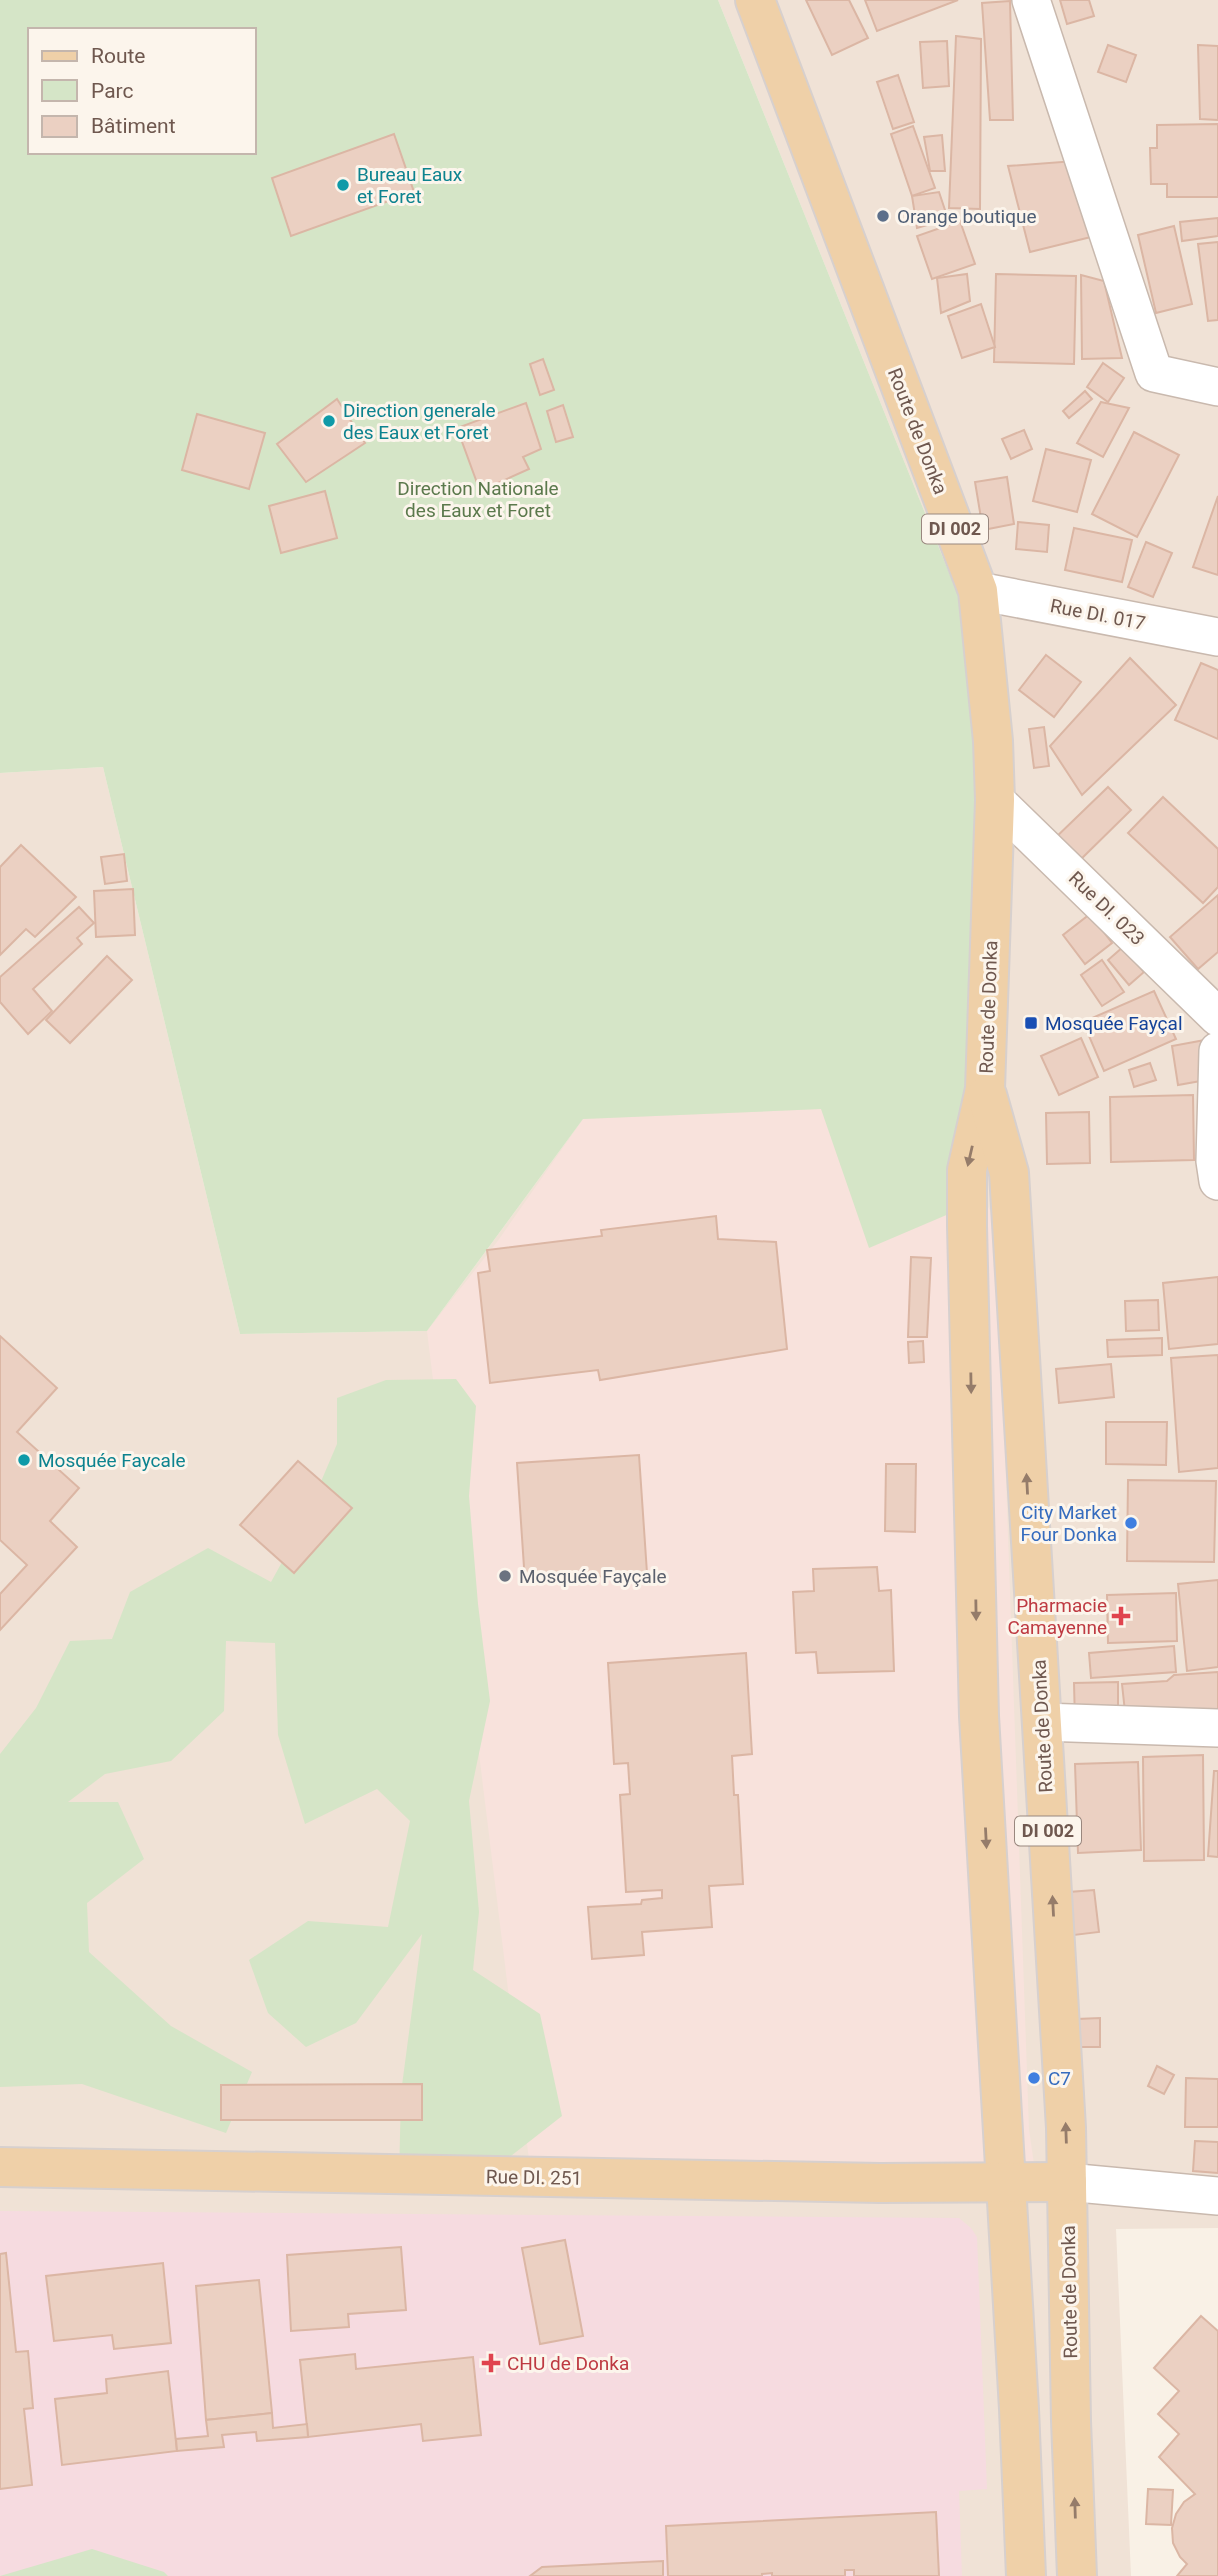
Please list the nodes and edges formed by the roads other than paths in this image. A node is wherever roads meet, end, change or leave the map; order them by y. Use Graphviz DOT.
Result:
graph roads {
  1 [pos="755,0"];
  2 [pos="1031,0"];
  3 [pos="1218,387"];
  4 [pos="978,591"];
  5 [pos="1218,637"];
  6 [pos="995,800"];
  7 [pos="1218,1017"];
  8 [pos="1218,1051"];
  9 [pos="985,1089"];
  10 [pos="1218,1181"];
  11 [pos="1042,1722"];
  12 [pos="1218,1728"];
  13 [pos="0,2167"];
  14 [pos="1007,2182"];
  15 [pos="1067,2182"];
  16 [pos="1218,2196"];
  17 [pos="1026,2576"];
  18 [pos="1077,2576"];
  1 -- 4 [label="main road, Route de Donka / DI 002"];
  2 -- 3 [label="street"];
  4 -- 5 [label="street, Rue DI. 017"];
  4 -- 6 [label="main road, Route de Donka / DI 002"];
  6 -- 7 [label="street, Rue DI. 023"];
  6 -- 9 [label="main road, Route de Donka / DI 002"];
  8 -- 10 [label="street"];
  11 -- 9 [label="main road, Route de Donka / DI 002, one-way"];
  9 -- 14 [label="main road, Route de Donka / DI 002, one-way"];
  11 -- 12 [label="street"];
  15 -- 11 [label="main road, Route de Donka / DI 002, one-way"];
  13 -- 14 [label="main road, Rue DI. 251"];
  14 -- 15 [label="main road, Rue DI. 251"];
  14 -- 17 [label="main road, Route de Donka / DI 002"];
  15 -- 16 [label="street"];
  18 -- 15 [label="main road, Route de Donka / DI 002, one-way"];
}
